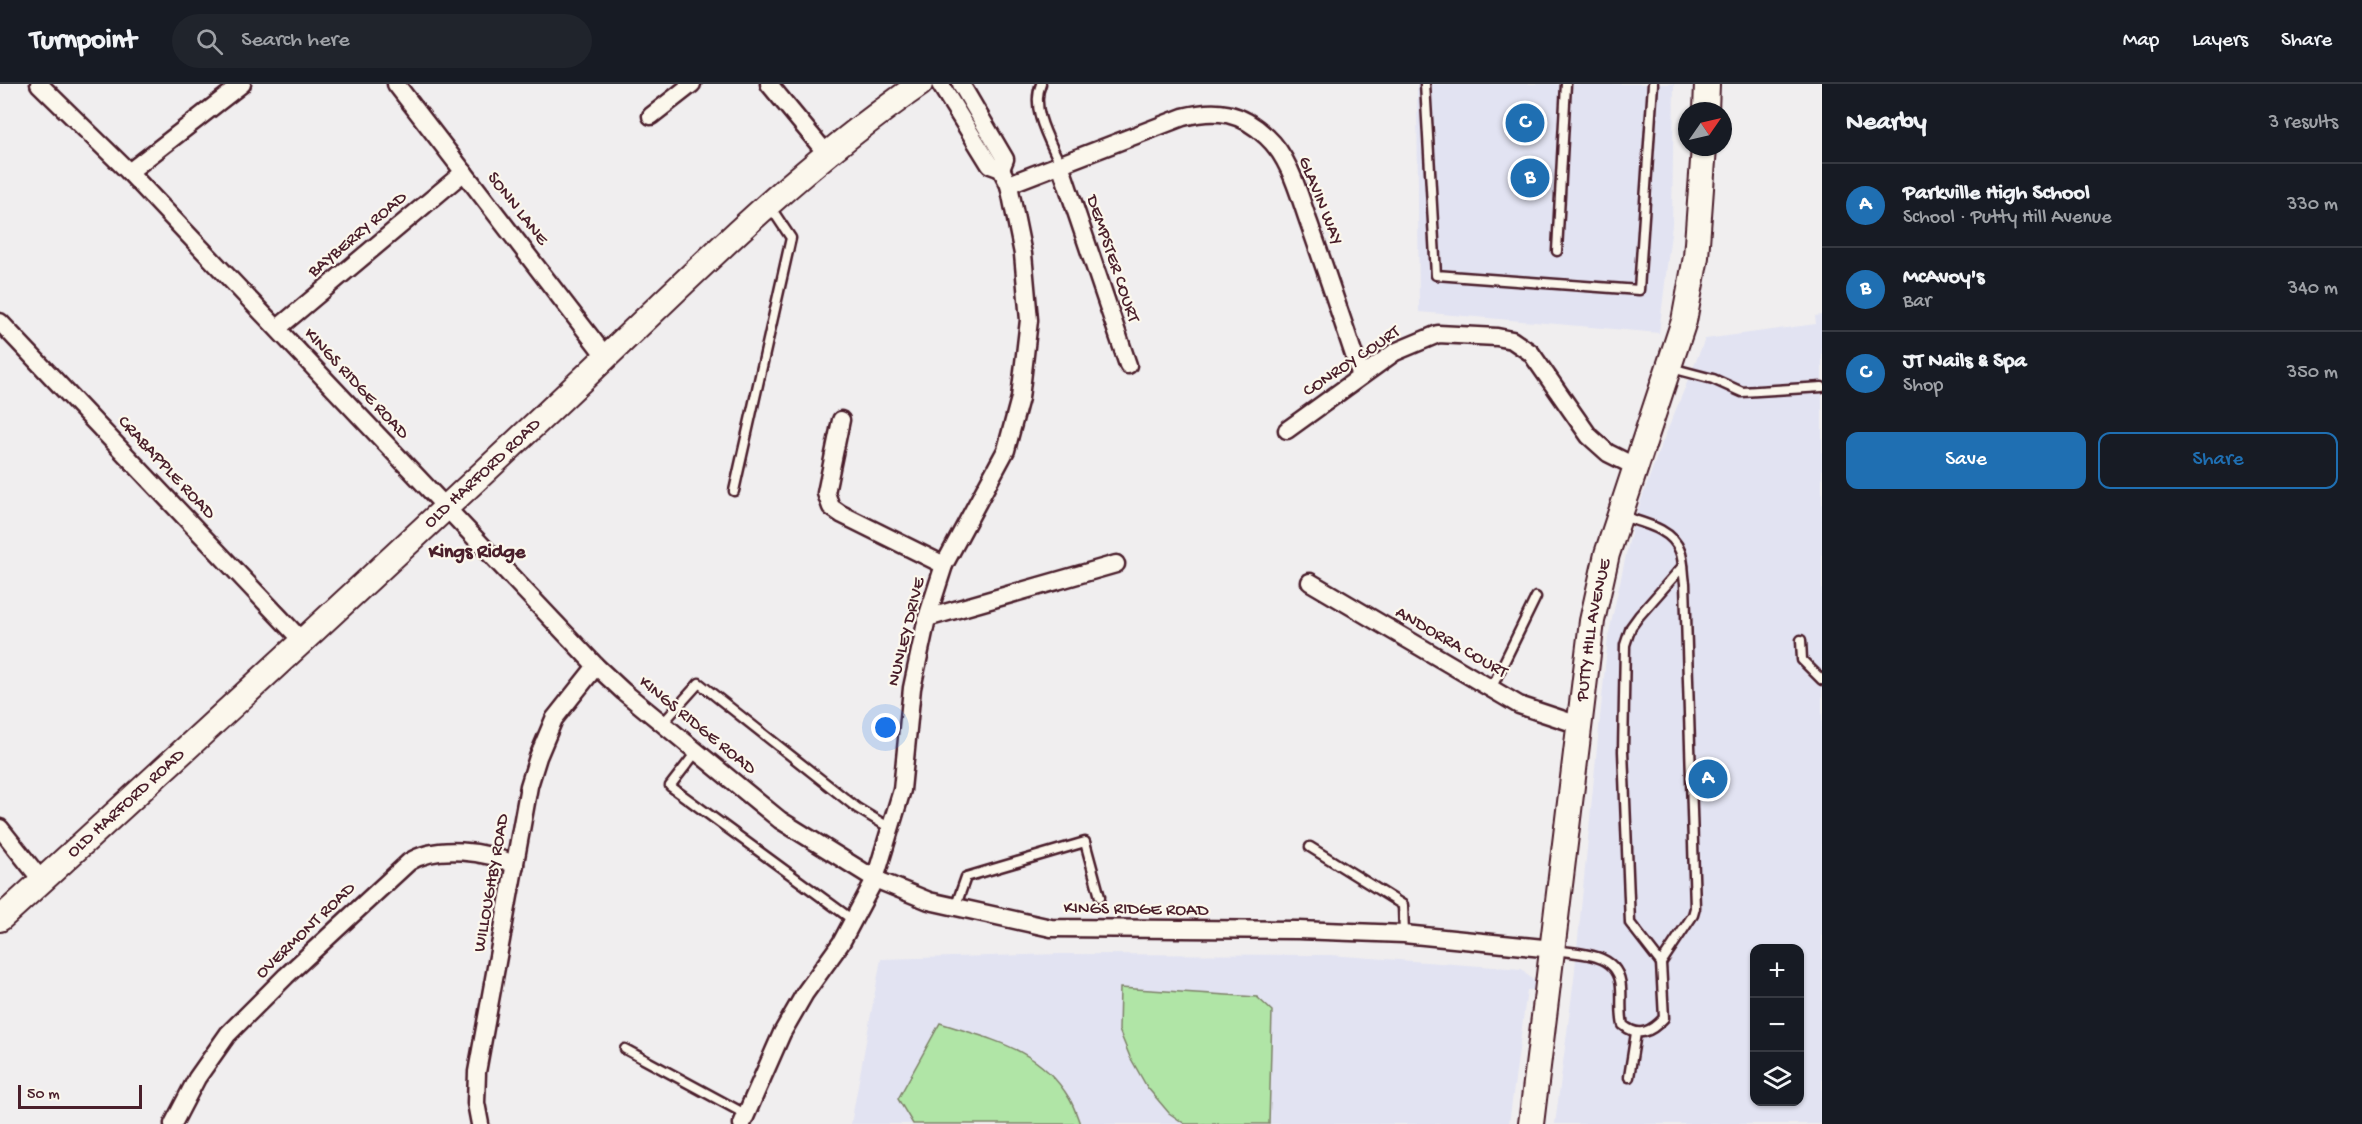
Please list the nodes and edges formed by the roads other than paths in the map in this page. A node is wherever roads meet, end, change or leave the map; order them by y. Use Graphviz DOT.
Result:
graph roads {
  1 [pos="39,84"];
  2 [pos="242,84"];
  3 [pos="396,84"];
  4 [pos="692,84"];
  5 [pos="769,84"];
  6 [pos="920,84"];
  7 [pos="940,84"];
  8 [pos="961,84"];
  9 [pos="1041,84"];
  10 [pos="1425,84"];
  11 [pos="1566,84"];
  12 [pos="1653,84"];
  13 [pos="1707,84"];
  14 [pos="1706,102"];
  15 [pos="651,116"];
  16 [pos="826,153"];
  17 [pos="1704,156"];
  18 [pos="1060,164"];
  19 [pos="1001,169"];
  20 [pos="129,172"];
  21 [pos="464,172"];
  22 [pos="1009,185"];
  23 [pos="769,204"];
  24 [pos="1557,251"];
  25 [pos="0,322"];
  26 [pos="278,328"];
  27 [pos="606,357"];
  28 [pos="1128,365"];
  29 [pos="1670,367"];
  30 [pos="1361,376"];
  31 [pos="1822,387"];
  32 [pos="841,420"];
  33 [pos="1287,430"];
  34 [pos="1636,467"];
  35 [pos="734,491"];
  36 [pos="446,508"];
  37 [pos="1620,515"];
  38 [pos="1116,564"];
  39 [pos="944,565"];
  40 [pos="1683,566"];
  41 [pos="1310,582"];
  42 [pos="1536,597"];
  43 [pos="927,618"];
  44 [pos="1801,640"];
  45 [pos="303,642"];
  46 [pos="596,666"];
  47 [pos="1822,680"];
  48 [pos="1491,689"];
  49 [pos="663,723"];
  50 [pos="1579,725"];
  51 [pos="698,751"];
  52 [pos="0,828"];
  53 [pos="890,828"];
  54 [pos="1310,847"];
  55 [pos="515,865"];
  56 [pos="875,879"];
  57 [pos="42,881"];
  58 [pos="1100,897"];
  59 [pos="955,908"];
  60 [pos="0,919"];
  61 [pos="854,921"];
  62 [pos="1404,934"];
  63 [pos="1553,950"];
  64 [pos="1661,963"];
  65 [pos="1635,1033"];
  66 [pos="625,1049"];
  67 [pos="1629,1077"];
  68 [pos="745,1119"];
  69 [pos="173,1124"];
  70 [pos="480,1124"];
  71 [pos="1530,1124"];
  1 -- 20 [label="street, KINGS RIDGE ROAD"];
  2 -- 20 [label="street"];
  3 -- 21 [label="street, SONN LANE"];
  4 -- 15 [label="street"];
  5 -- 16 [label="street"];
  6 -- 16 [label="street, OLD HARFORD ROAD"];
  7 -- 19 [label="street, NUNLEY DRIVE"];
  8 -- 19 [label="street, NUNLEY DRIVE"];
  9 -- 18 [label="lane"];
  10 -- 12 [label="lane"];
  11 -- 24 [label="lane"];
  13 -- 14 [label="street"];
  16 -- 23 [label="street, OLD HARFORD ROAD"];
  17 -- 29 [label="street, PUTTY HILL AVENUE"];
  18 -- 22 [label="street, GLAVIN WAY"];
  18 -- 28 [label="street, DEMPSTER COURT"];
  18 -- 30 [label="street, GLAVIN WAY"];
  19 -- 22 [label="street, NUNLEY DRIVE"];
  20 -- 26 [label="street, KINGS RIDGE ROAD"];
  21 -- 26 [label="street, BAYBERRY ROAD"];
  21 -- 27 [label="street, SONN LANE"];
  22 -- 39 [label="street, NUNLEY DRIVE"];
  23 -- 27 [label="street, OLD HARFORD ROAD"];
  23 -- 35 [label="lane"];
  25 -- 45 [label="street, CRABAPPLE ROAD"];
  26 -- 36 [label="street, KINGS RIDGE ROAD"];
  27 -- 36 [label="street, OLD HARFORD ROAD"];
  29 -- 31 [label="lane"];
  29 -- 34 [label="street, PUTTY HILL AVENUE"];
  30 -- 33 [label="street, CONROY COURT"];
  30 -- 34 [label="street, CONROY COURT"];
  32 -- 39 [label="street"];
  34 -- 37 [label="street, PUTTY HILL AVENUE"];
  36 -- 45 [label="street, OLD HARFORD ROAD"];
  36 -- 46 [label="street, KINGS RIDGE ROAD"];
  37 -- 40 [label="lane"];
  37 -- 50 [label="street, PUTTY HILL AVENUE"];
  38 -- 43 [label="street"];
  39 -- 43 [label="street, NUNLEY DRIVE"];
  40 -- 64 [label="lane"];
  40 -- 64 [label="lane"];
  41 -- 48 [label="street, ANDORRA COURT"];
  42 -- 48 [label="lane"];
  43 -- 53 [label="street, NUNLEY DRIVE"];
  44 -- 47 [label="lane"];
  45 -- 57 [label="street, OLD HARFORD ROAD"];
  46 -- 49 [label="street, KINGS RIDGE ROAD"];
  46 -- 55 [label="street, WILLOUGHBY ROAD"];
  48 -- 50 [label="street, ANDORRA COURT"];
  49 -- 51 [label="street, KINGS RIDGE ROAD"];
  49 -- 53 [label="lane"];
  50 -- 63 [label="street, PUTTY HILL AVENUE"];
  51 -- 56 [label="street, KINGS RIDGE ROAD"];
  51 -- 61 [label="lane"];
  52 -- 57 [label="street"];
  53 -- 56 [label="street, NUNLEY DRIVE"];
  54 -- 62 [label="lane"];
  55 -- 69 [label="street, OVERMONT ROAD"];
  55 -- 70 [label="street, WILLOUGHBY ROAD"];
  56 -- 59 [label="street, KINGS RIDGE ROAD"];
  56 -- 61 [label="street, NUNLEY DRIVE"];
  57 -- 60 [label="street, OLD HARFORD ROAD"];
  58 -- 59 [label="lane"];
  59 -- 62 [label="street, KINGS RIDGE ROAD"];
  61 -- 68 [label="street, NUNLEY DRIVE"];
  62 -- 63 [label="street, KINGS RIDGE ROAD"];
  63 -- 65 [label="lane"];
  63 -- 71 [label="street, PUTTY HILL AVENUE"];
  64 -- 65 [label="lane"];
  65 -- 67 [label="lane"];
  66 -- 68 [label="lane"];
}
